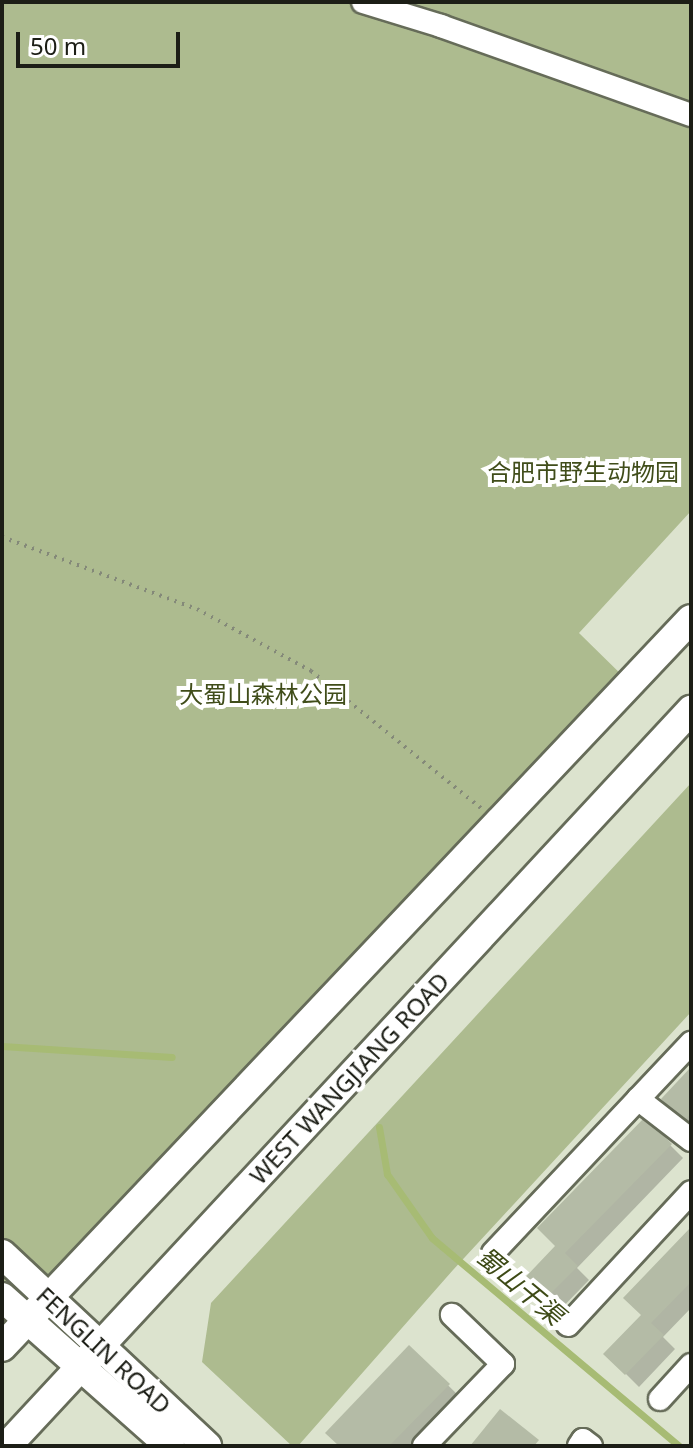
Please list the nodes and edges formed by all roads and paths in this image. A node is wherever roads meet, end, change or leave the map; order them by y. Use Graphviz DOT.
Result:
graph roads {
  1 [pos="363,2"];
  2 [pos="691,115"];
  3 [pos="2,537"];
  4 [pos="691,619"];
  5 [pos="691,710"];
  6 [pos="499,823"];
  7 [pos="691,1043"];
  8 [pos="638,1099"];
  9 [pos="691,1140"];
  10 [pos="691,1192"];
  11 [pos="493,1253"];
  12 [pos="2,1254"];
  13 [pos="2,1297"];
  14 [pos="48,1297"];
  15 [pos="452,1315"];
  16 [pos="29,1318"];
  17 [pos="568,1325"];
  18 [pos="2,1347"];
  19 [pos="90,1356"];
  20 [pos="691,1365"];
  21 [pos="660,1399"];
  22 [pos="7,1446"];
  23 [pos="170,1446"];
  24 [pos="207,1446"];
  25 [pos="424,1446"];
  26 [pos="579,1446"];
  27 [pos="591,1446"];
  1 -- 2 [label="street"];
  3 -- 6 [label="path"];
  4 -- 6 [label="main road"];
  5 -- 19 [label="main road, WEST WANGJIANG ROAD"];
  6 -- 14 [label="main road"];
  7 -- 8 [label="street"];
  8 -- 9 [label="street"];
  8 -- 11 [label="street"];
  10 -- 17 [label="street"];
  12 -- 14 [label="main road, FENGLIN ROAD"];
  13 -- 16 [label="main road"];
  14 -- 16 [label="main road"];
  14 -- 19 [label="main road, FENGLIN ROAD"];
  15 -- 25 [label="street"];
  16 -- 18 [label="main road"];
  16 -- 19 [label="main road"];
  19 -- 22 [label="main road, WEST WANGJIANG ROAD"];
  19 -- 23 [label="main road"];
  19 -- 24 [label="main road, FENGLIN ROAD"];
  20 -- 21 [label="street"];
  26 -- 27 [label="street"];
}
